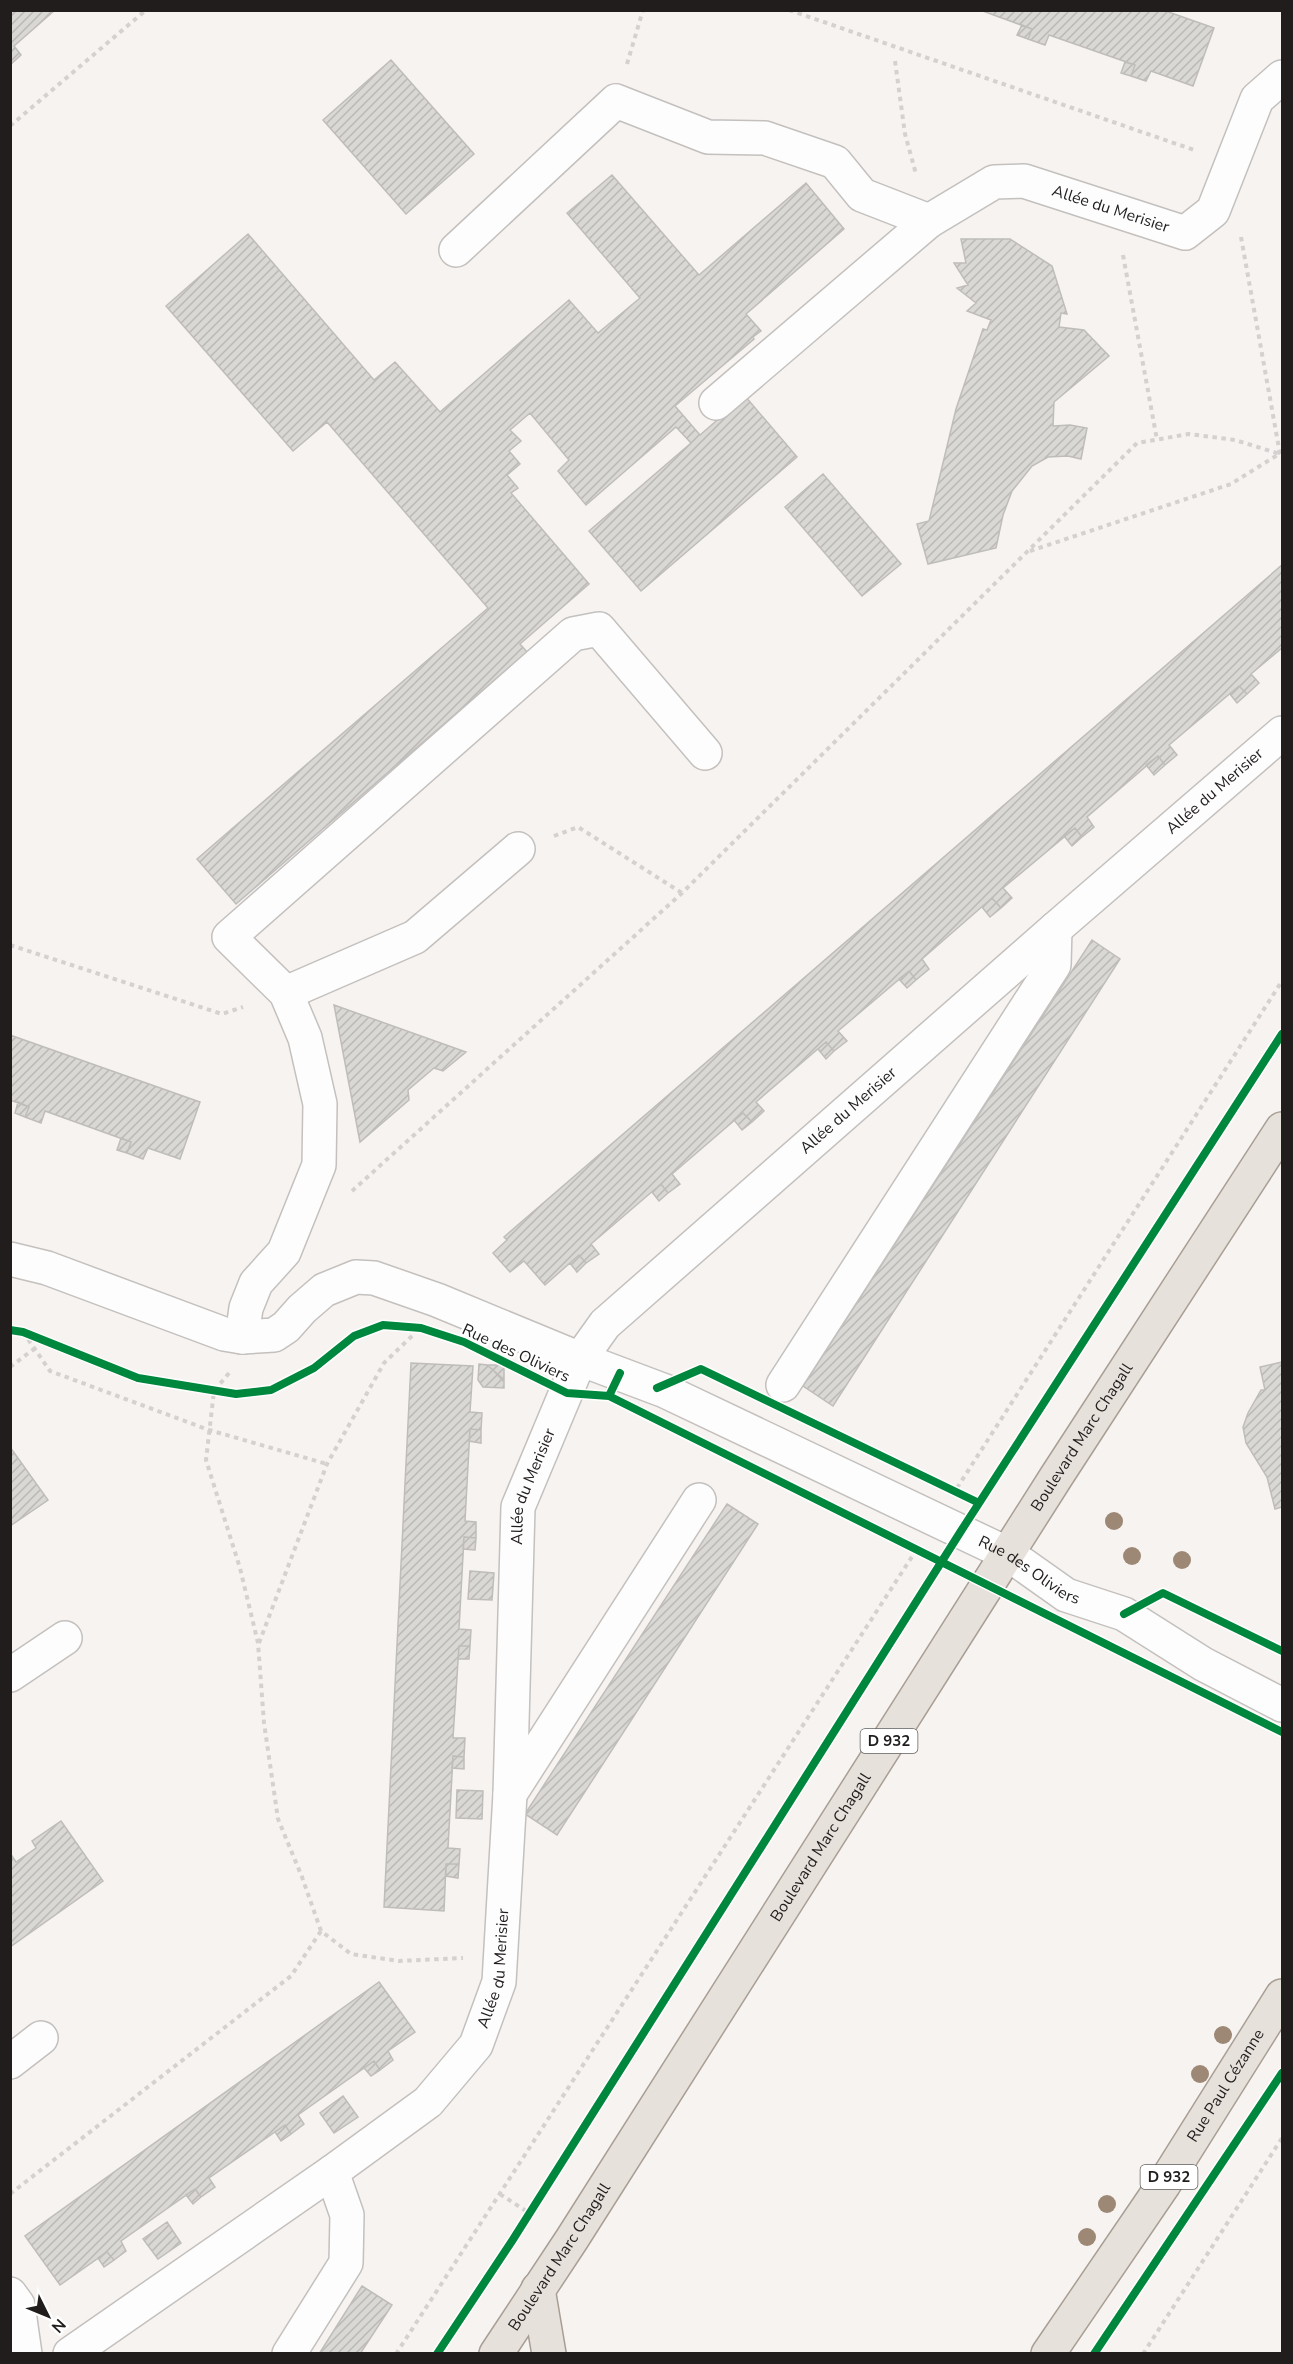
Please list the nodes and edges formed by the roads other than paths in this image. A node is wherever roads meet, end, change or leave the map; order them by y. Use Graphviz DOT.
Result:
graph roads {
  1 [pos="1282,77"];
  2 [pos="929,220"];
  3 [pos="456,250"];
  4 [pos="716,403"];
  5 [pos="1282,733"];
  6 [pos="705,753"];
  7 [pos="518,849"];
  8 [pos="1055,929"];
  9 [pos="286,993"];
  10 [pos="1282,1129"];
  11 [pos="10,1259"];
  12 [pos="242,1337"];
  13 [pos="580,1359"];
  14 [pos="783,1385"];
  15 [pos="699,1500"];
  16 [pos="1008,1554"];
  17 [pos="65,1638"];
  18 [pos="10,1676"];
  19 [pos="1282,1705"];
  20 [pos="510,1794"];
  21 [pos="1282,1996"];
  22 [pos="41,2038"];
  23 [pos="10,2062"];
  24 [pos="332,2172"];
  25 [pos="538,2289"];
  26 [pos="10,2294"];
  27 [pos="25,2354"];
  28 [pos="70,2354"];
  29 [pos="289,2354"];
  30 [pos="496,2354"];
  31 [pos="549,2354"];
  32 [pos="1048,2354"];
  1 -- 2 [label="street, Allée du Merisier"];
  2 -- 3 [label="street"];
  2 -- 4 [label="street, Allée du Merisier"];
  5 -- 8 [label="street, Allée du Merisier"];
  6 -- 9 [label="street"];
  7 -- 9 [label="street"];
  8 -- 13 [label="street, Allée du Merisier"];
  8 -- 14 [label="street"];
  9 -- 12 [label="street"];
  10 -- 16 [label="main road, Boulevard Marc Chagall / D 932"];
  11 -- 12 [label="street, Rue des Oliviers"];
  12 -- 13 [label="street, Rue des Oliviers"];
  13 -- 16 [label="street, Rue des Oliviers"];
  13 -- 20 [label="street, Allée du Merisier"];
  15 -- 20 [label="street"];
  16 -- 19 [label="street, Rue des Oliviers"];
  16 -- 25 [label="main road, Boulevard Marc Chagall / D 932"];
  17 -- 18 [label="street"];
  20 -- 24 [label="street, Allée du Merisier"];
  21 -- 32 [label="main road, Rue Paul Cézanne / D 932"];
  22 -- 23 [label="street"];
  24 -- 28 [label="street, Allée du Merisier"];
  24 -- 29 [label="street"];
  25 -- 30 [label="main road, Boulevard Marc Chagall / D 932"];
  25 -- 31 [label="main road"];
  26 -- 27 [label="street"];
}
